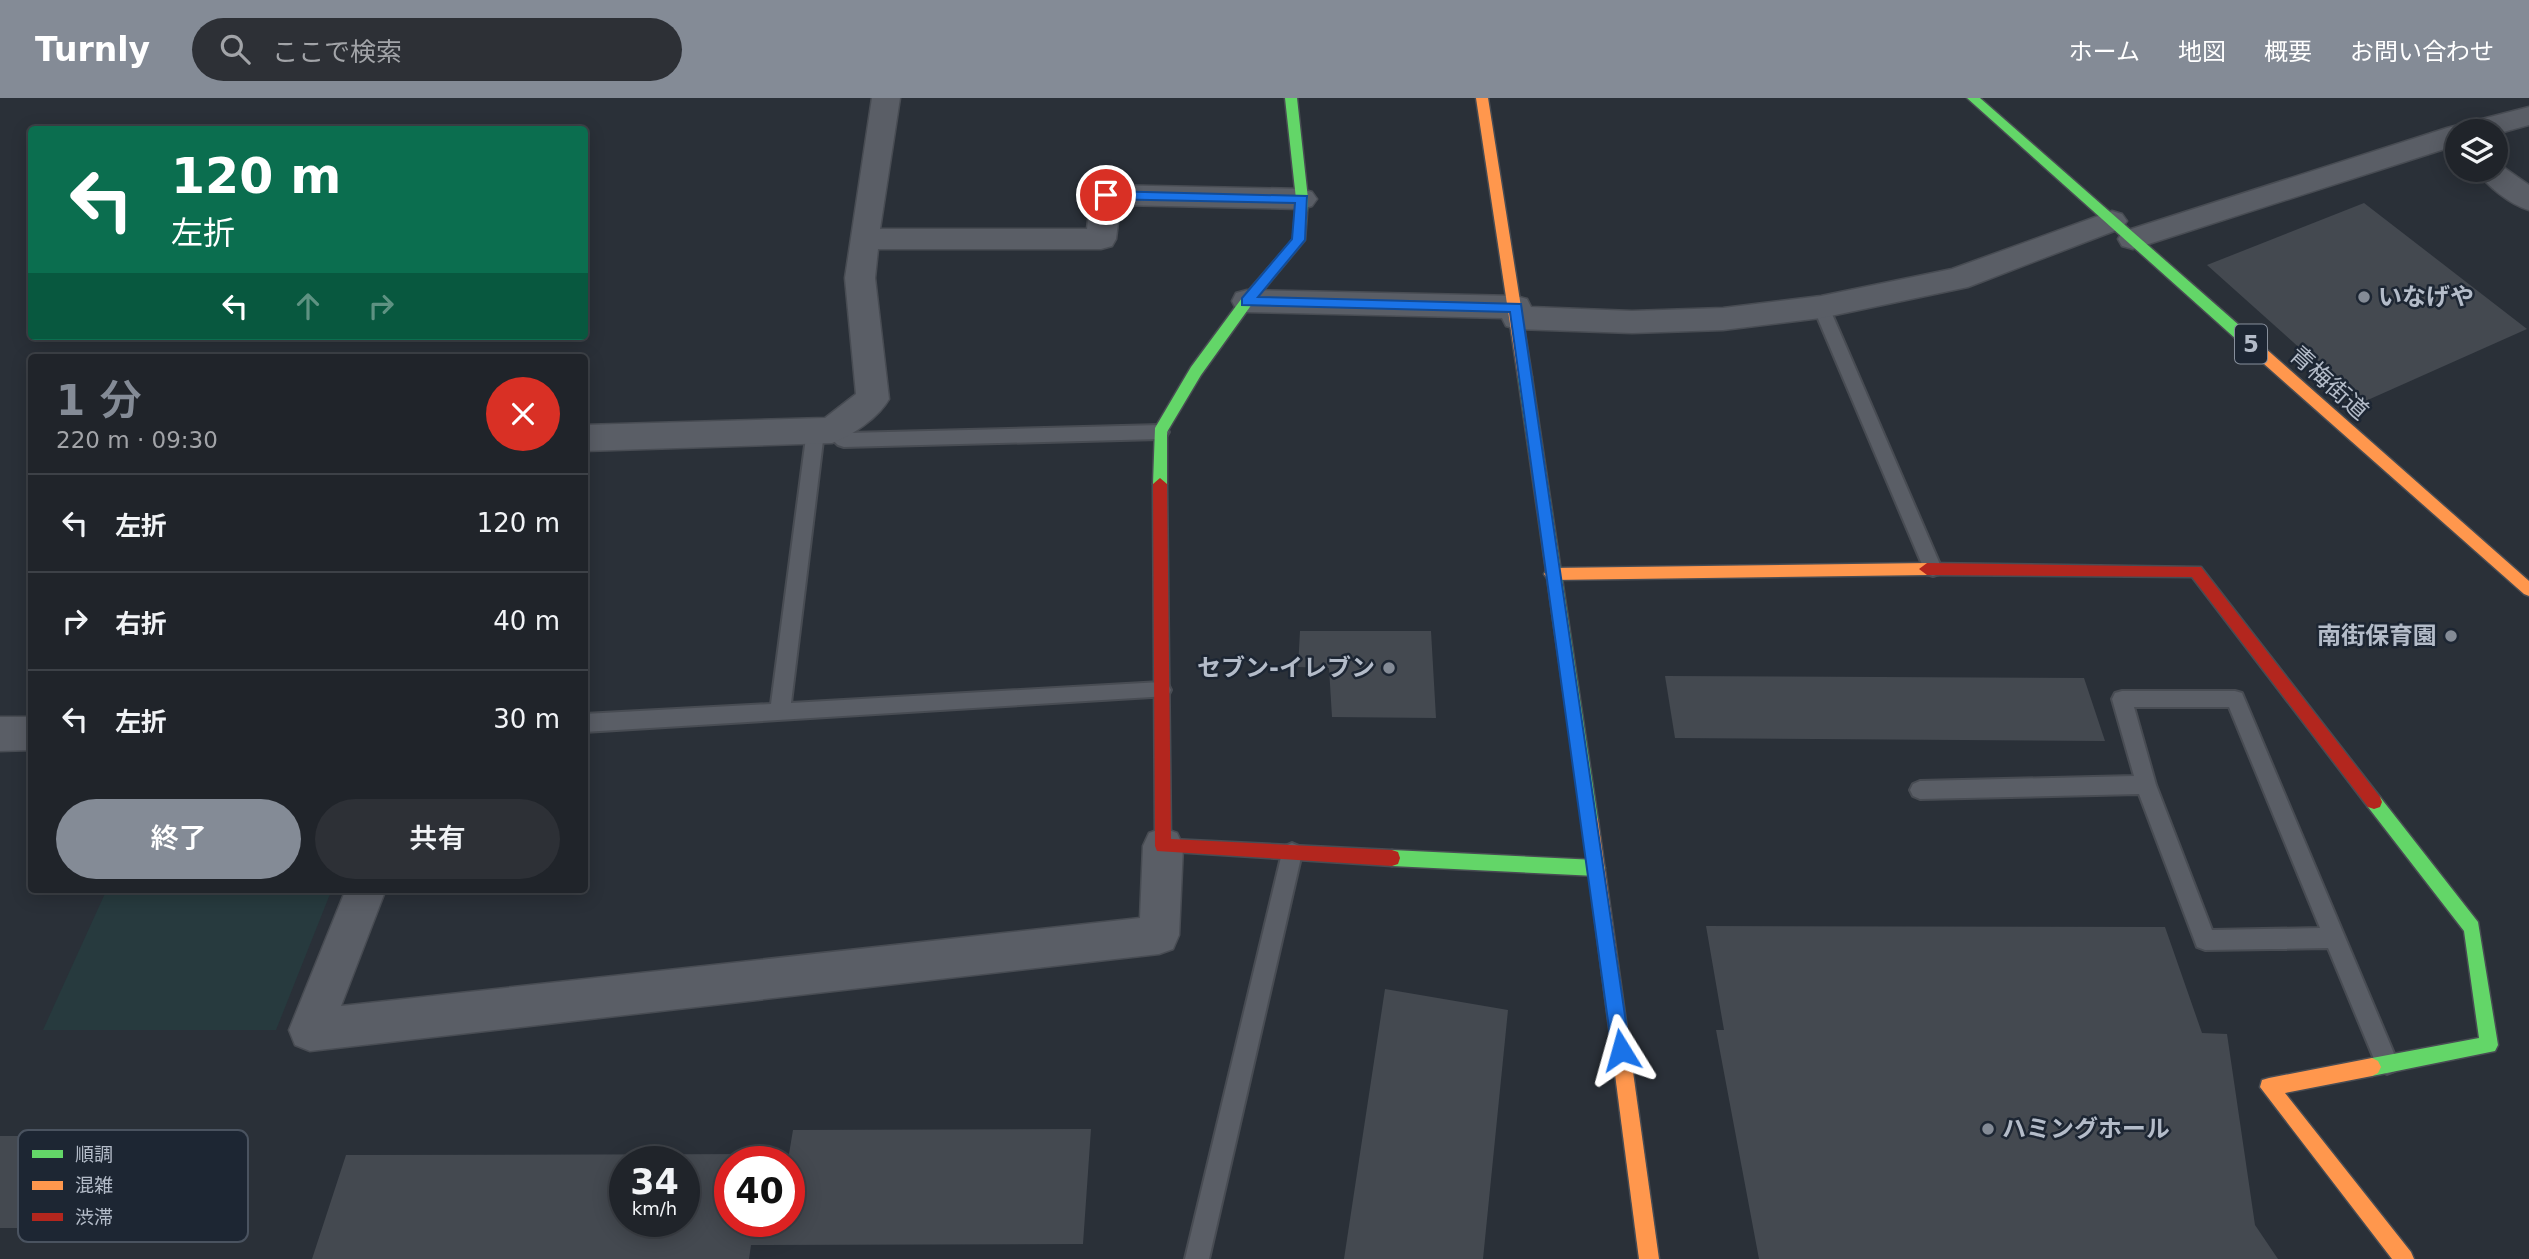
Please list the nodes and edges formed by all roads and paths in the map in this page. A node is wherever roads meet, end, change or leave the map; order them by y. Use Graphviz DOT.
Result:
graph roads {
  1 [pos="886,98"];
  2 [pos="1291,98"];
  3 [pos="1482,98"];
  4 [pos="1973,98"];
  5 [pos="2529,116"];
  6 [pos="2508,122"];
  7 [pos="2445,141"];
  8 [pos="2506,182"];
  9 [pos="1302,199"];
  10 [pos="2529,200"];
  11 [pos="2122,230"];
  12 [pos="863,239"];
  13 [pos="1247,301"];
  14 [pos="1821,307"];
  15 [pos="1517,313"];
  16 [pos="824,430"];
  17 [pos="1160,432"];
  18 [pos="588,438"];
  19 [pos="1933,569"];
  20 [pos="1552,574"];
  21 [pos="2529,590"];
  22 [pos="1161,690"];
  23 [pos="780,712"];
  24 [pos="588,723"];
  25 [pos="28,733"];
  26 [pos="0,734"];
  27 [pos="2146,785"];
  28 [pos="1920,790"];
  29 [pos="1163,846"];
  30 [pos="1292,853"];
  31 [pos="1596,868"];
  32 [pos="364,893"];
  33 [pos="2335,938"];
  34 [pos="2387,1063"];
  35 [pos="1197,1259"];
  36 [pos="1649,1259"];
  37 [pos="2404,1259"];
  1 -- 12 [label="street"];
  2 -- 9 [label="street"];
  3 -- 15 [label="street"];
  4 -- 11 [label="street, 青梅街道 / 5"];
  5 -- 6 [label="street"];
  7 -- 11 [label="street"];
  8 -- 10 [label="street"];
  9 -- 12 [label="street"];
  9 -- 13 [label="street"];
  11 -- 14 [label="street"];
  11 -- 21 [label="street, 青梅街道 / 5"];
  12 -- 16 [label="street"];
  13 -- 15 [label="street"];
  13 -- 17 [label="street"];
  14 -- 15 [label="street"];
  14 -- 19 [label="lane"];
  15 -- 20 [label="street"];
  16 -- 17 [label="lane"];
  16 -- 18 [label="street"];
  16 -- 23 [label="lane"];
  17 -- 22 [label="street"];
  19 -- 20 [label="street"];
  19 -- 34 [label="street"];
  20 -- 31 [label="street"];
  22 -- 23 [label="lane"];
  22 -- 29 [label="street"];
  23 -- 24 [label="lane"];
  25 -- 26 [label="street"];
  27 -- 28 [label="lane"];
  27 -- 33 [label="lane"];
  27 -- 33 [label="lane"];
  29 -- 30 [label="street"];
  29 -- 32 [label="street"];
  30 -- 31 [label="street"];
  30 -- 35 [label="lane"];
  31 -- 36 [label="street"];
  33 -- 34 [label="lane"];
  34 -- 37 [label="street"];
}
